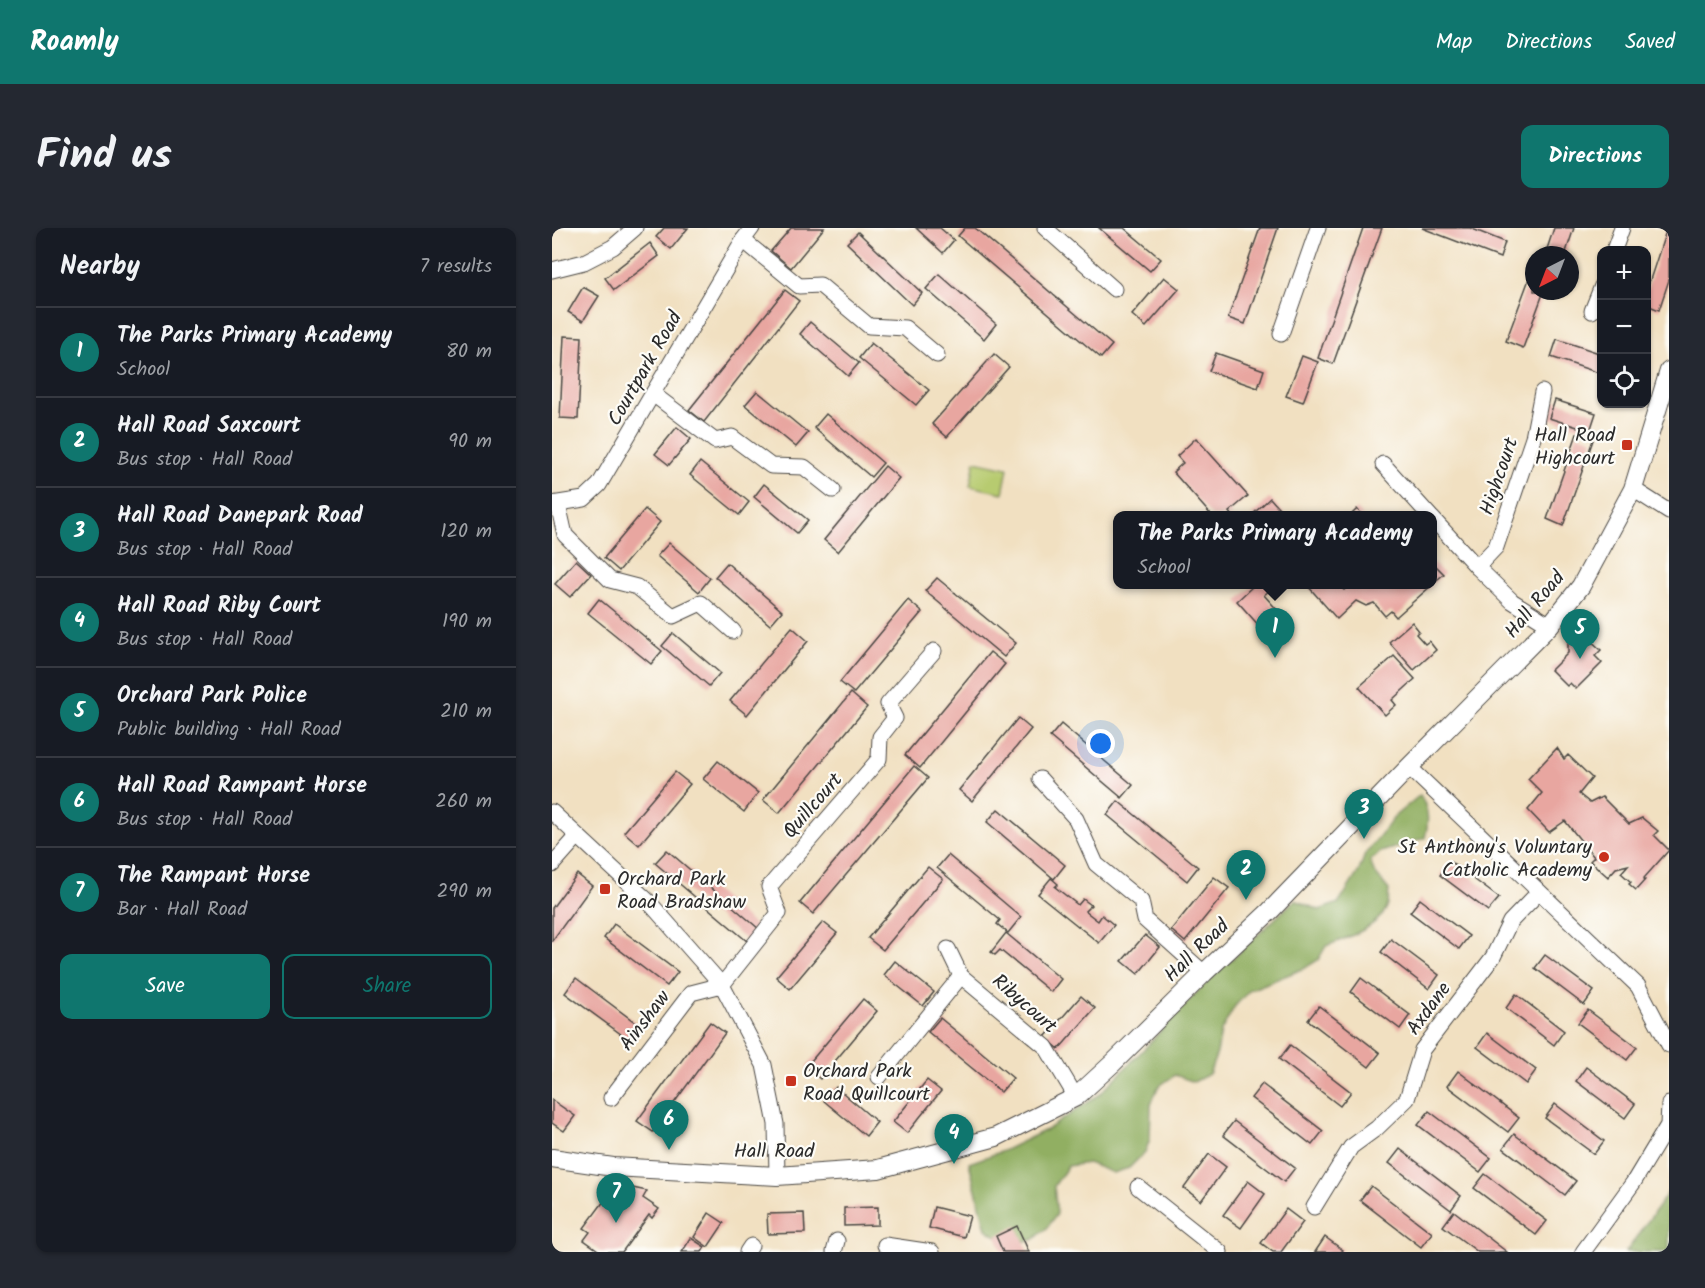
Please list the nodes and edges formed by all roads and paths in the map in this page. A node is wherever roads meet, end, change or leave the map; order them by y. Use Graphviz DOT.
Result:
graph roads {
  1 [pos="634,228"];
  2 [pos="1046,228"];
  3 [pos="1318,228"];
  4 [pos="1623,228"];
  5 [pos="748,234"];
  6 [pos="1616,246"];
  7 [pos="552,270"];
  8 [pos="1114,289"];
  9 [pos="1597,298"];
  10 [pos="1592,311"];
  11 [pos="1281,334"];
  12 [pos="937,355"];
  13 [pos="1669,371"];
  14 [pos="1542,392"];
  15 [pos="653,394"];
  16 [pos="1383,464"];
  17 [pos="1633,489"];
  18 [pos="833,490"];
  19 [pos="555,504"];
  20 [pos="1426,511"];
  21 [pos="1669,512"];
  22 [pos="1437,524"];
  23 [pos="1477,567"];
  24 [pos="1550,626"];
  25 [pos="734,631"];
  26 [pos="934,651"];
  27 [pos="1409,767"];
  28 [pos="1040,779"];
  29 [pos="552,812"];
  30 [pos="578,837"];
  31 [pos="552,865"];
  32 [pos="1539,892"];
  33 [pos="948,949"];
  34 [pos="1204,973"];
  35 [pos="961,976"];
  36 [pos="722,985"];
  37 [pos="1669,1045"];
  38 [pos="879,1077"];
  39 [pos="1076,1097"];
  40 [pos="611,1098"];
  41 [pos="1669,1104"];
  42 [pos="552,1158"];
  43 [pos="777,1176"];
  44 [pos="1138,1187"];
  45 [pos="1314,1207"];
  46 [pos="885,1245"];
  47 [pos="922,1251"];
  48 [pos="1220,1252"];
  49 [pos="1583,1252"];
  1 -- 7 [label="street"];
  2 -- 8 [label="street"];
  3 -- 11 [label="street"];
  4 -- 6 [label="street"];
  5 -- 12 [label="street"];
  5 -- 15 [label="street, Courtpark Road"];
  9 -- 10 [label="street"];
  13 -- 17 [label="street, Hall Road"];
  14 -- 23 [label="street, Highcourt"];
  15 -- 18 [label="street"];
  15 -- 19 [label="street, Courtpark Road"];
  16 -- 20 [label="street"];
  17 -- 21 [label="street"];
  17 -- 24 [label="street, Hall Road"];
  19 -- 25 [label="street"];
  22 -- 23 [label="street"];
  23 -- 24 [label="street"];
  24 -- 27 [label="street, Hall Road"];
  26 -- 36 [label="street, Quillcourt"];
  27 -- 32 [label="street"];
  27 -- 34 [label="street, Hall Road"];
  28 -- 34 [label="street"];
  29 -- 30 [label="street"];
  30 -- 31 [label="street"];
  30 -- 36 [label="street"];
  32 -- 37 [label="street"];
  32 -- 45 [label="street, Axdane"];
  33 -- 35 [label="street, Ribycourt"];
  34 -- 39 [label="street, Hall Road"];
  35 -- 38 [label="street, Ribycourt"];
  35 -- 39 [label="street, Ribycourt"];
  36 -- 40 [label="street, Ainshaw"];
  36 -- 43 [label="street"];
  39 -- 43 [label="street, Hall Road"];
  41 -- 49 [label="street"];
  42 -- 43 [label="street, Hall Road"];
  44 -- 48 [label="street"];
  46 -- 47 [label="street"];
}
